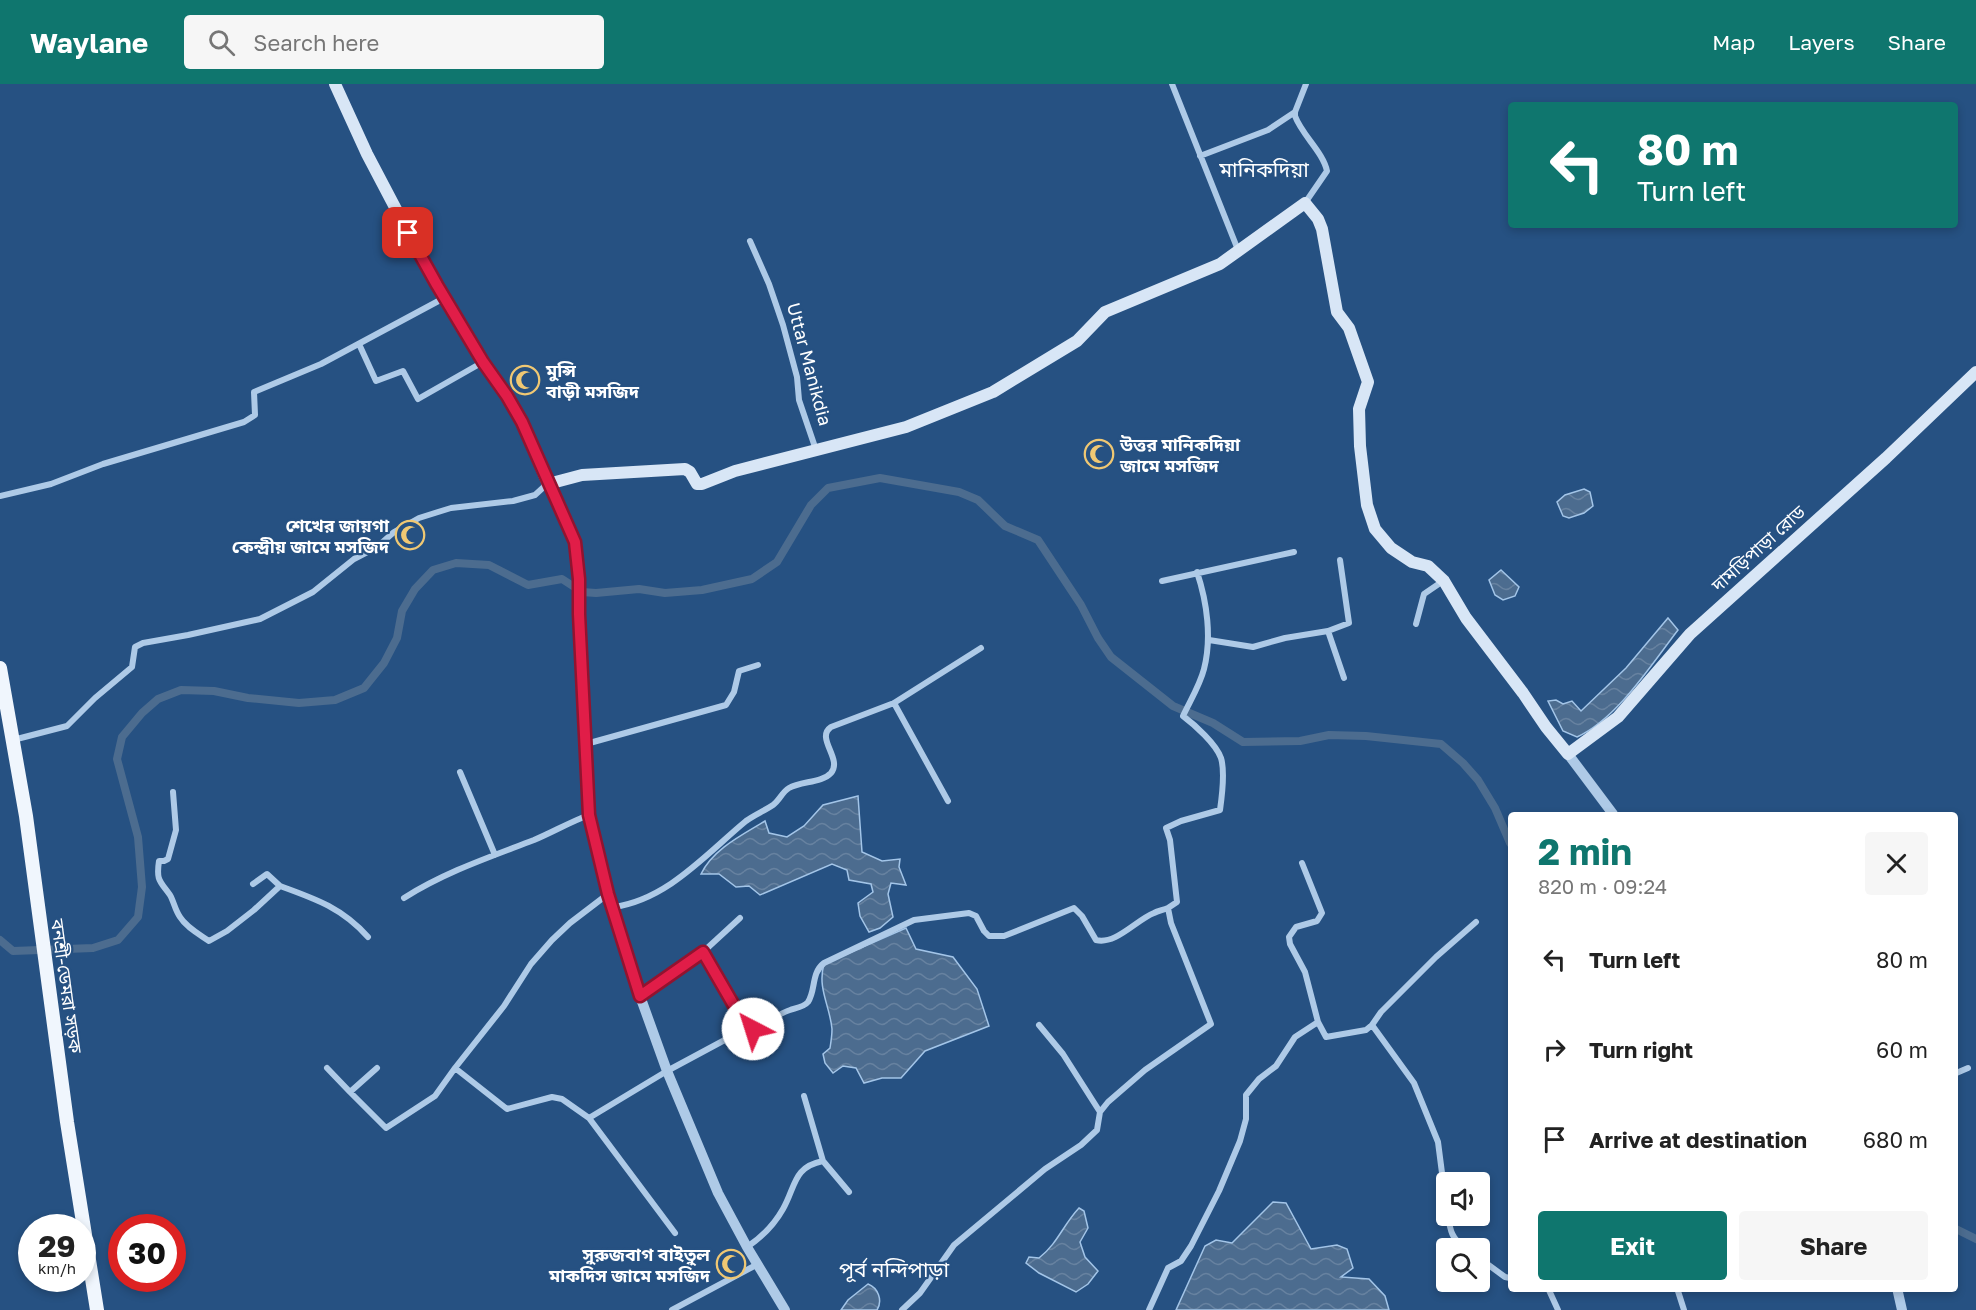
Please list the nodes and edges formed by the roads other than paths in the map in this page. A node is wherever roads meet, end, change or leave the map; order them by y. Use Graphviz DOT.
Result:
graph roads {
  1 [pos="334,84"];
  2 [pos="1172,84"];
  3 [pos="1306,84"];
  4 [pos="1295,112"];
  5 [pos="1200,156"];
  6 [pos="1305,203"];
  7 [pos="750,241"];
  8 [pos="1239,251"];
  9 [pos="444,298"];
  10 [pos="359,344"];
  11 [pos="483,362"];
  12 [pos="1976,372"];
  13 [pos="817,450"];
  14 [pos="548,484"];
  15 [pos="0,496"];
  16 [pos="1294,552"];
  17 [pos="1340,560"];
  18 [pos="1197,572"];
  19 [pos="1162,581"];
  20 [pos="1444,581"];
  21 [pos="1416,624"];
  22 [pos="1328,631"];
  23 [pos="1209,640"];
  24 [pos="981,648"];
  25 [pos="758,664"];
  26 [pos="0,668"];
  27 [pos="1344,678"];
  28 [pos="894,703"];
  29 [pos="14,740"];
  30 [pos="586,744"];
  31 [pos="1568,753"];
  32 [pos="459,772"];
  33 [pos="173,792"];
  34 [pos="948,801"];
  35 [pos="1612,812"];
  36 [pos="589,815"];
  37 [pos="495,855"];
  38 [pos="1302,863"];
  39 [pos="253,884"];
  40 [pos="280,886"];
  41 [pos="608,894"];
  42 [pos="404,898"];
  43 [pos="613,907"];
  44 [pos="1168,908"];
  45 [pos="740,918"];
  46 [pos="1476,922"];
  47 [pos="368,937"];
  48 [pos="703,952"];
  49 [pos="640,996"];
  50 [pos="1318,1022"];
  51 [pos="1039,1025"];
  52 [pos="1372,1025"];
  53 [pos="747,1028"];
  54 [pos="327,1068"];
  55 [pos="378,1068"];
  56 [pos="455,1068"];
  57 [pos="1968,1068"];
  58 [pos="667,1071"];
  59 [pos="1958,1072"];
  60 [pos="350,1092"];
  61 [pos="804,1096"];
  62 [pos="1100,1112"];
  63 [pos="589,1119"];
  64 [pos="823,1161"];
  65 [pos="1441,1172"];
  66 [pos="849,1192"];
  67 [pos="675,1233"];
  68 [pos="747,1247"];
  69 [pos="758,1264"];
  70 [pos="1490,1266"];
  71 [pos="1508,1278"];
  72 [pos="1550,1292"];
  73 [pos="1678,1292"];
  74 [pos="1898,1292"];
  75 [pos="97,1310"];
  76 [pos="672,1310"];
  77 [pos="785,1310"];
  78 [pos="902,1310"];
  79 [pos="1149,1310"];
  80 [pos="1558,1310"];
  81 [pos="1684,1310"];
  82 [pos="1902,1310"];
  1 -- 9 [label="main road"];
  2 -- 5 [label="street"];
  3 -- 4 [label="street"];
  4 -- 5 [label="street"];
  4 -- 6 [label="street"];
  5 -- 8 [label="street"];
  6 -- 8 [label="main road, Uttar Manikdia"];
  6 -- 20 [label="main road"];
  7 -- 13 [label="street, Uttar Manikdia"];
  8 -- 13 [label="main road, Uttar Manikdia"];
  9 -- 10 [label="street"];
  9 -- 11 [label="main road"];
  10 -- 11 [label="street"];
  10 -- 15 [label="street"];
  11 -- 14 [label="main road"];
  12 -- 31 [label="main road, দামড়িপাড়া রোড"];
  13 -- 14 [label="main road"];
  14 -- 29 [label="street"];
  14 -- 30 [label="street"];
  16 -- 18 [label="street"];
  17 -- 22 [label="street"];
  18 -- 19 [label="street"];
  18 -- 23 [label="street"];
  20 -- 21 [label="street"];
  20 -- 31 [label="main road"];
  22 -- 23 [label="street"];
  22 -- 27 [label="street"];
  23 -- 44 [label="street"];
  24 -- 28 [label="street"];
  25 -- 30 [label="street"];
  26 -- 29 [label="main road, বনশ্রী-ডেমরা সড়ক"];
  28 -- 34 [label="street"];
  28 -- 43 [label="street"];
  29 -- 75 [label="main road, বনশ্রী-ডেমরা সড়ক"];
  30 -- 36 [label="street"];
  31 -- 35 [label="street"];
  32 -- 37 [label="street"];
  33 -- 40 [label="street"];
  36 -- 37 [label="street"];
  36 -- 41 [label="street"];
  37 -- 42 [label="street"];
  38 -- 50 [label="street"];
  39 -- 40 [label="street"];
  40 -- 47 [label="street"];
  41 -- 43 [label="street"];
  41 -- 56 [label="street"];
  43 -- 49 [label="street"];
  44 -- 53 [label="street"];
  44 -- 62 [label="street"];
  45 -- 48 [label="street"];
  46 -- 52 [label="street"];
  48 -- 49 [label="street"];
  48 -- 53 [label="street"];
  49 -- 58 [label="street"];
  50 -- 52 [label="street"];
  50 -- 79 [label="street"];
  51 -- 62 [label="street"];
  52 -- 65 [label="street"];
  53 -- 58 [label="street"];
  54 -- 60 [label="street"];
  55 -- 60 [label="street"];
  56 -- 60 [label="street"];
  56 -- 63 [label="street"];
  57 -- 59 [label="street"];
  58 -- 63 [label="street"];
  58 -- 68 [label="street"];
  61 -- 64 [label="street"];
  62 -- 78 [label="street"];
  63 -- 67 [label="street"];
  64 -- 66 [label="street"];
  64 -- 68 [label="street"];
  68 -- 69 [label="street"];
  69 -- 76 [label="street"];
  69 -- 77 [label="street"];
  70 -- 71 [label="street"];
  72 -- 80 [label="street"];
  73 -- 81 [label="street"];
  74 -- 82 [label="street"];
}
